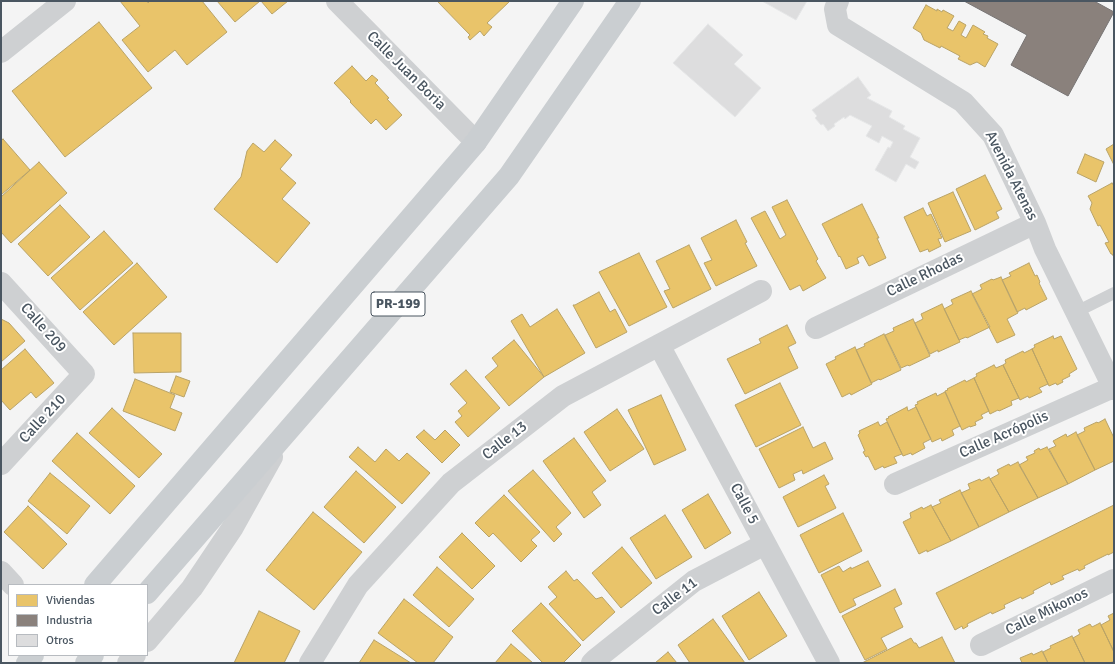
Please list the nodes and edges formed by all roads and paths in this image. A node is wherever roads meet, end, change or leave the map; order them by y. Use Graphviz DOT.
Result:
graph roads {
  1 [pos="65,1"];
  2 [pos="337,1"];
  3 [pos="574,1"];
  4 [pos="630,1"];
  5 [pos="838,1"];
  6 [pos="1,52"];
  7 [pos="476,142"];
  8 [pos="1035,223"];
  9 [pos="1,283"];
  10 [pos="761,291"];
  11 [pos="1114,293"];
  12 [pos="1076,312"];
  13 [pos="816,328"];
  14 [pos="659,345"];
  15 [pos="84,374"];
  16 [pos="1114,388"];
  17 [pos="281,439"];
  18 [pos="1,464"];
  19 [pos="896,484"];
  20 [pos="765,544"];
  21 [pos="1,572"];
  22 [pos="1114,580"];
  23 [pos="13,584"];
  24 [pos="96,584"];
  25 [pos="148,592"];
  26 [pos="148,639"];
  27 [pos="981,645"];
  28 [pos="310,663"];
  29 [pos="592,663"];
  30 [pos="829,663"];
  1 -- 6 [label="street"];
  2 -- 7 [label="street, Calle Juan Boria"];
  3 -- 7 [label="main road, PR-199"];
  4 -- 17 [label="main road, PR-199"];
  5 -- 8 [label="street, Avenida Atenas"];
  7 -- 24 [label="main road, PR-199"];
  8 -- 12 [label="street, Avenida Atenas"];
  8 -- 13 [label="street, Calle Rhodas"];
  9 -- 15 [label="street, Calle 209"];
  10 -- 14 [label="street, Calle 13"];
  11 -- 12 [label="lane"];
  12 -- 16 [label="street, Avenida Atenas"];
  14 -- 20 [label="street, Calle 5"];
  14 -- 28 [label="street, Calle 13"];
  15 -- 18 [label="street, Calle 210"];
  16 -- 19 [label="street, Calle Acrópolis"];
  17 -- 25 [label="main road, PR-199"];
  17 -- 26 [label="street"];
  20 -- 29 [label="street, Calle 11"];
  20 -- 30 [label="street, Calle 5"];
  21 -- 23 [label="street"];
  22 -- 27 [label="street, Calle Mikonos"];
}
